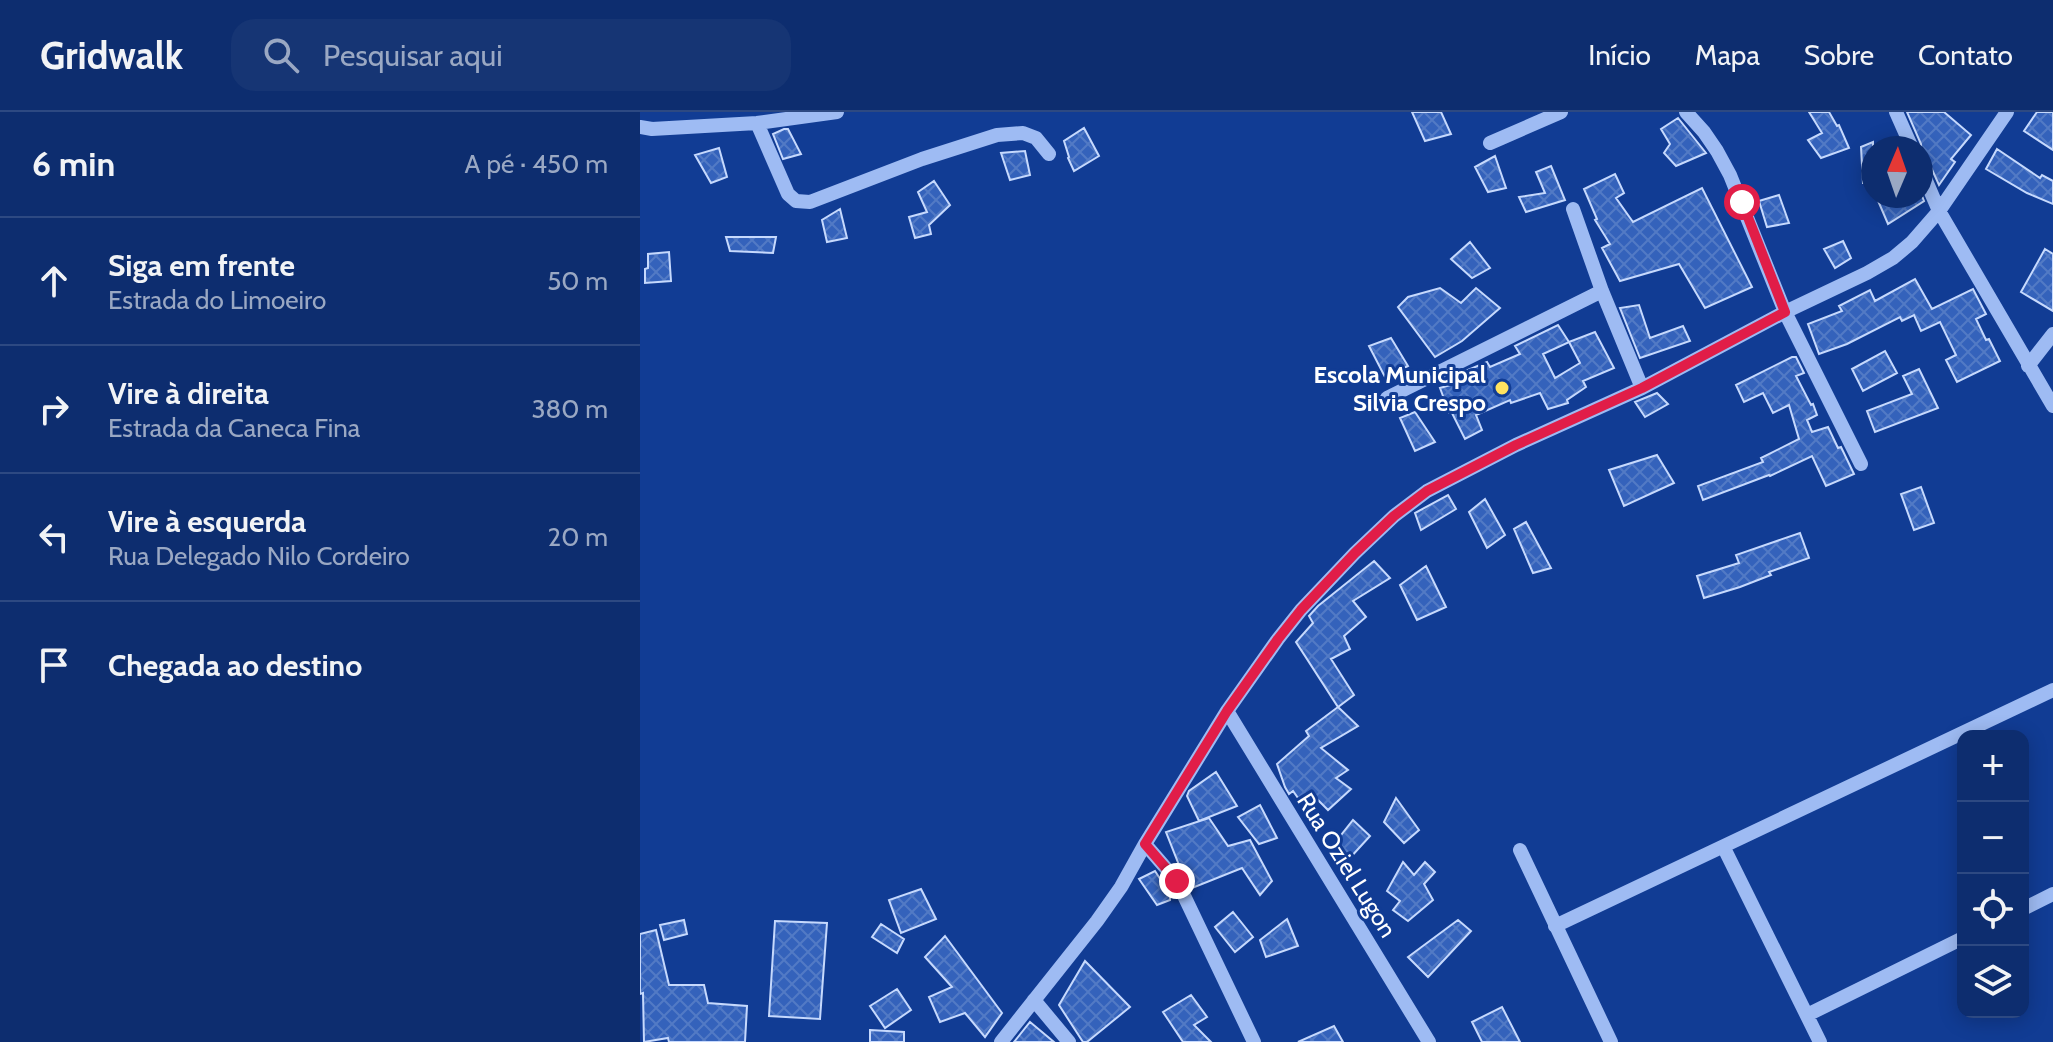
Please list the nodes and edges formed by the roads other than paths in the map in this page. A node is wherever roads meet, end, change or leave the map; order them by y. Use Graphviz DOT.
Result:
graph roads {
  1 [pos="837,112"];
  2 [pos="1561,112"];
  3 [pos="1686,112"];
  4 [pos="1896,112"];
  5 [pos="2007,112"];
  6 [pos="757,123"];
  7 [pos="640,127"];
  8 [pos="1907,136"];
  9 [pos="1490,143"];
  10 [pos="1049,154"];
  11 [pos="1933,197"];
  12 [pos="1573,209"];
  13 [pos="1939,211"];
  14 [pos="1602,291"];
  15 [pos="1785,312"];
  16 [pos="2053,334"];
  17 [pos="2028,366"];
  18 [pos="2046,382"];
  19 [pos="1642,388"];
  20 [pos="1387,398"];
  21 [pos="2053,406"];
  22 [pos="1861,464"];
  23 [pos="2051,697"];
  24 [pos="1227,711"];
  25 [pos="1145,844"];
  26 [pos="1724,848"];
  27 [pos="1520,850"];
  28 [pos="2053,894"];
  29 [pos="2029,906"];
  30 [pos="1555,926"];
  31 [pos="1957,941"];
  32 [pos="1034,1000"];
  33 [pos="1807,1015"];
  34 [pos="1001,1042"];
  35 [pos="1069,1042"];
  36 [pos="1254,1042"];
  37 [pos="1429,1042"];
  38 [pos="1611,1042"];
  39 [pos="1820,1042"];
  1 -- 6 [label="street"];
  2 -- 9 [label="street"];
  3 -- 15 [label="street"];
  4 -- 8 [label="street"];
  5 -- 13 [label="street"];
  6 -- 7 [label="street"];
  6 -- 10 [label="street"];
  11 -- 13 [label="street"];
  12 -- 14 [label="street"];
  13 -- 15 [label="street"];
  13 -- 17 [label="street"];
  14 -- 19 [label="street"];
  14 -- 20 [label="street"];
  15 -- 19 [label="street"];
  15 -- 22 [label="street"];
  16 -- 17 [label="street"];
  17 -- 18 [label="street"];
  18 -- 21 [label="street"];
  19 -- 24 [label="street"];
  23 -- 26 [label="street"];
  24 -- 25 [label="street"];
  24 -- 37 [label="street, Rua Oziel Lugon"];
  25 -- 32 [label="street"];
  25 -- 36 [label="street"];
  26 -- 30 [label="street"];
  26 -- 33 [label="street"];
  27 -- 30 [label="street"];
  28 -- 29 [label="street"];
  30 -- 38 [label="street"];
  31 -- 33 [label="street"];
  32 -- 34 [label="street"];
  32 -- 35 [label="street"];
  33 -- 39 [label="street"];
}
